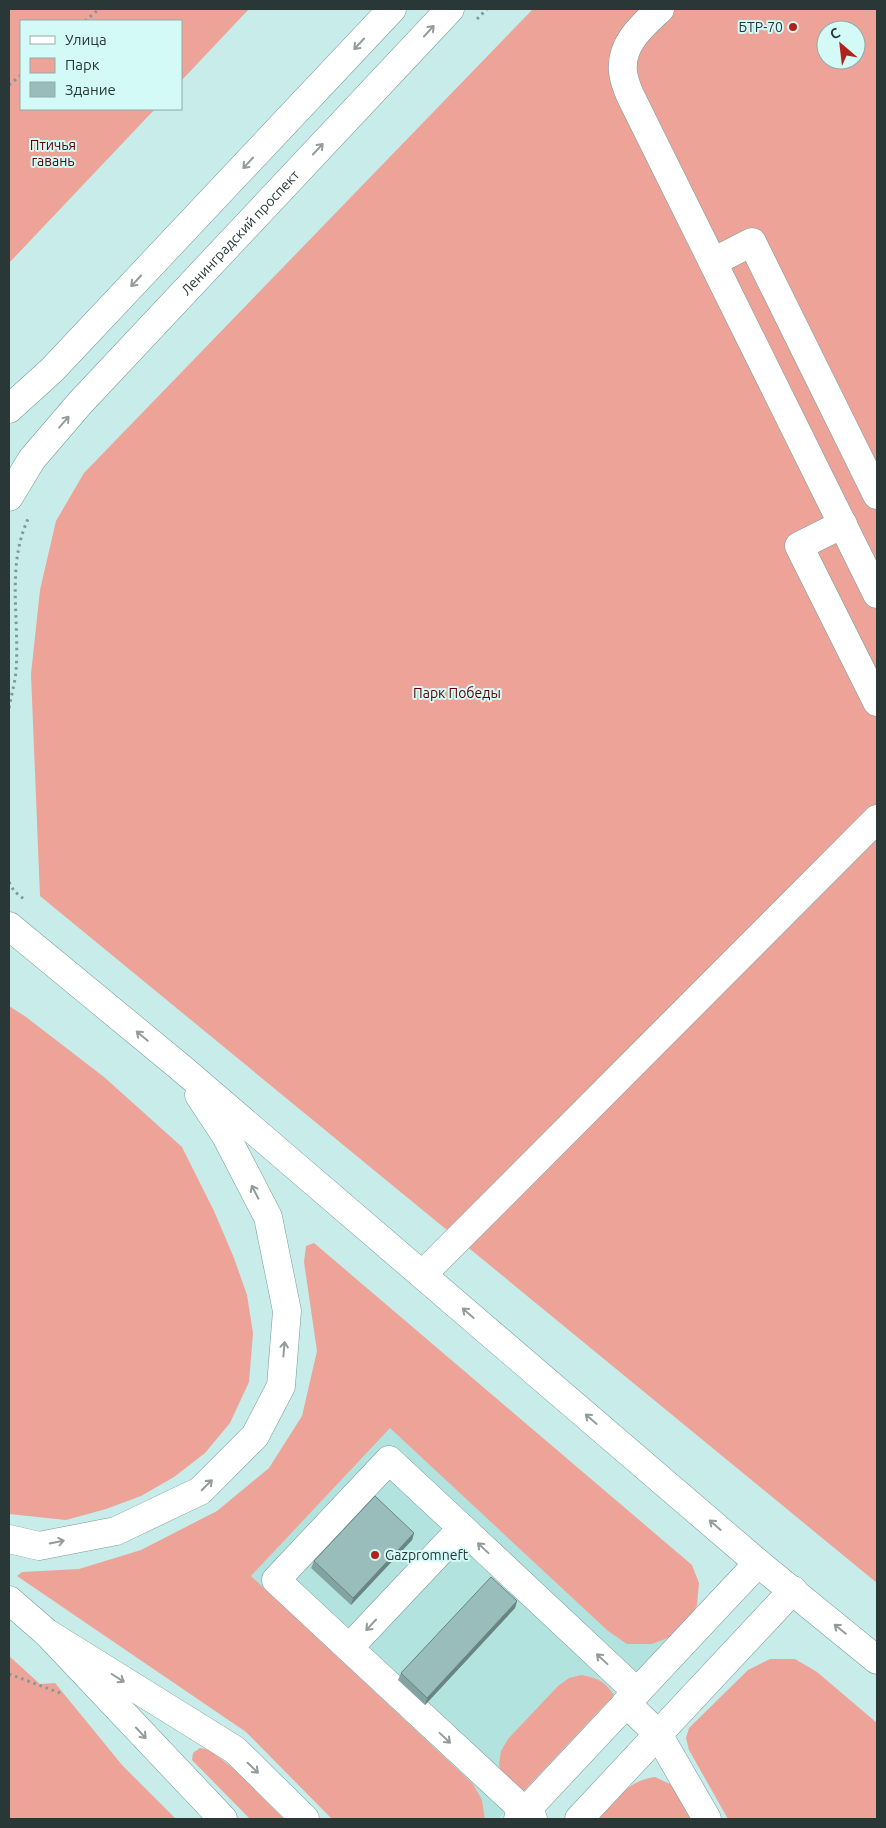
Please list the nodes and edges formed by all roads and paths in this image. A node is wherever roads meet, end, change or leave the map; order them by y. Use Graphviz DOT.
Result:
graph roads {
  1 [pos="99,9"];
  2 [pos="392,9"];
  3 [pos="450,9"];
  4 [pos="660,9"];
  5 [pos="85,20"];
  6 [pos="20,76"];
  7 [pos="9,85"];
  8 [pos="713,262"];
  9 [pos="9,410"];
  10 [pos="877,495"];
  11 [pos="9,497"];
  12 [pos="30,515"];
  13 [pos="843,524"];
  14 [pos="877,594"];
  15 [pos="877,702"];
  16 [pos="9,708"];
  17 [pos="877,819"];
  18 [pos="9,926"];
  19 [pos="180,1067"];
  20 [pos="423,1274"];
  21 [pos="462,1528"];
  22 [pos="9,1539"];
  23 [pos="758,1563"];
  24 [pos="792,1590"];
  25 [pos="9,1600"];
  26 [pos="47,1633"];
  27 [pos="350,1648"];
  28 [pos="877,1660"];
  29 [pos="632,1698"];
  30 [pos="658,1734"];
  31 [pos="525,1817"];
  32 [pos="223,1819"];
  33 [pos="306,1819"];
  34 [pos="579,1819"];
  35 [pos="708,1819"];
  1 -- 5 [label="path"];
  2 -- 9 [label="main road, one-way"];
  11 -- 3 [label="main road, Ленинградский проспект, one-way"];
  4 -- 8 [label="main road"];
  6 -- 7 [label="path"];
  8 -- 10 [label="main road"];
  8 -- 13 [label="main road"];
  12 -- 16 [label="path"];
  13 -- 14 [label="main road"];
  13 -- 15 [label="main road"];
  17 -- 20 [label="main road"];
  19 -- 18 [label="main road, one-way"];
  19 -- 20 [label="main road"];
  22 -- 19 [label="main road, one-way"];
  23 -- 20 [label="main road, one-way"];
  21 -- 27 [label="main road, one-way"];
  21 -- 27 [label="main road"];
  29 -- 21 [label="main road, one-way"];
  23 -- 24 [label="main road"];
  23 -- 29 [label="main road"];
  28 -- 24 [label="main road, one-way"];
  24 -- 30 [label="main road"];
  25 -- 26 [label="main road"];
  26 -- 32 [label="main road, one-way"];
  26 -- 33 [label="main road, one-way"];
  27 -- 31 [label="main road, one-way"];
  29 -- 30 [label="main road"];
  29 -- 31 [label="main road"];
  30 -- 34 [label="main road"];
  30 -- 35 [label="main road"];
}
